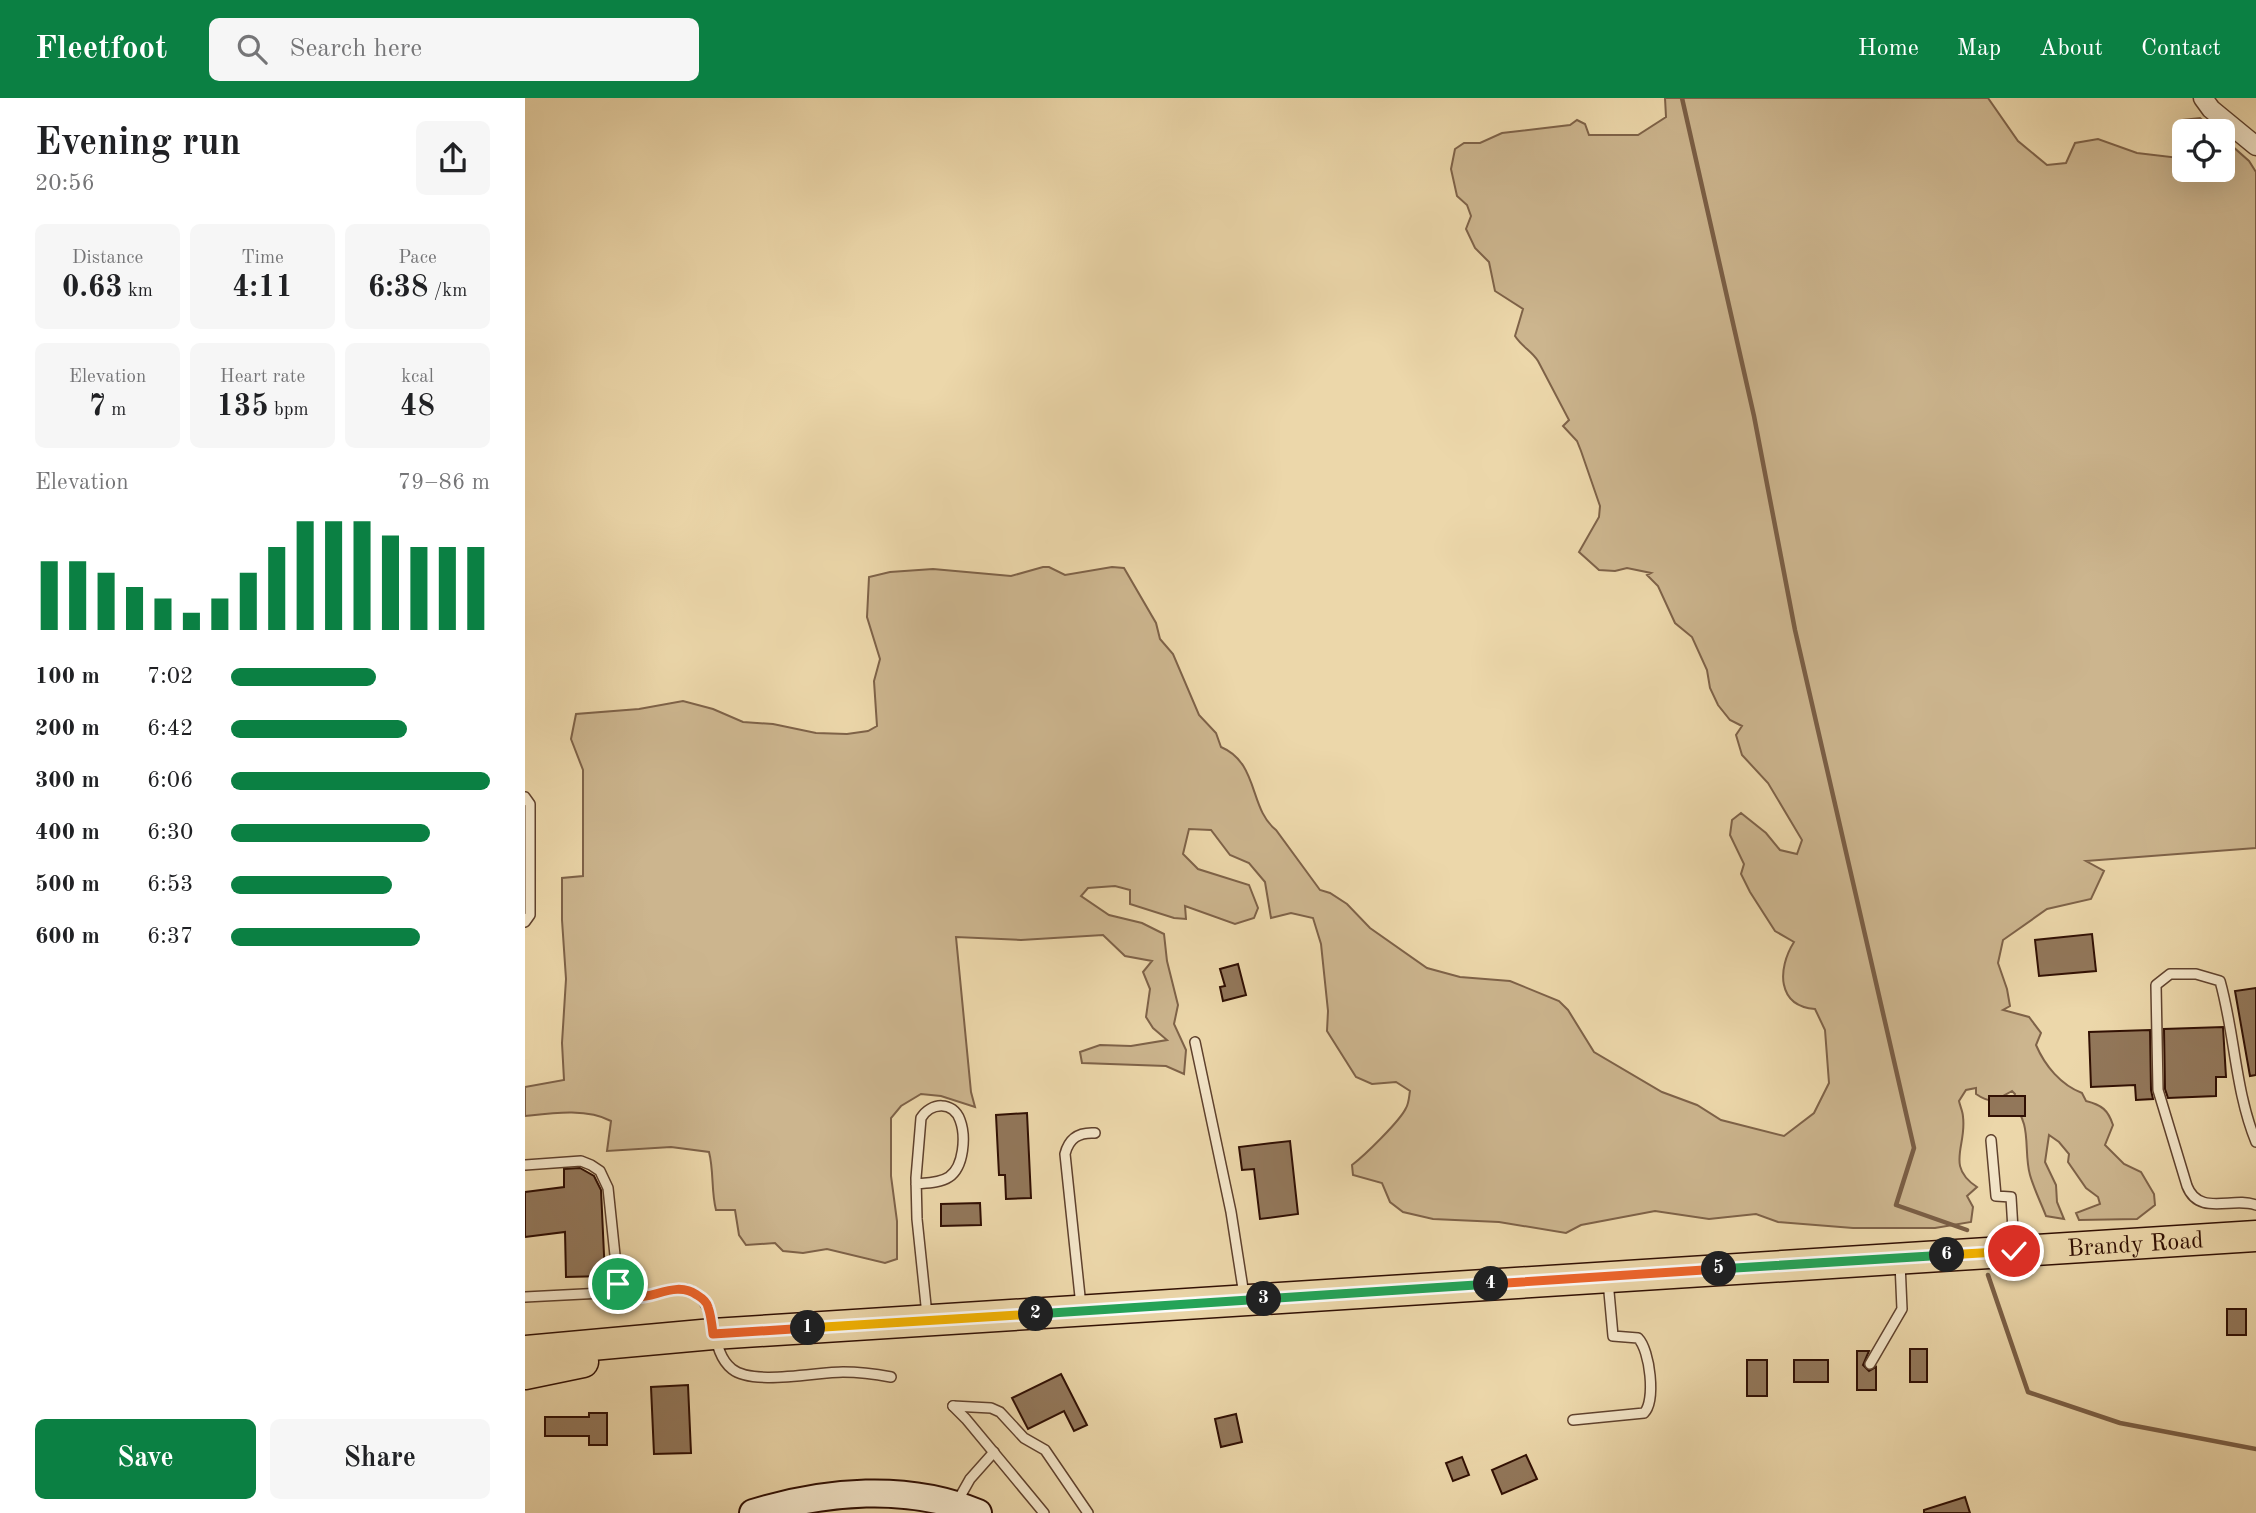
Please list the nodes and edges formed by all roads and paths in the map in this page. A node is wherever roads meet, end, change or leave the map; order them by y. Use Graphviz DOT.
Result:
graph roads {
  1 [pos="2203,98"];
  2 [pos="2256,146"];
  3 [pos="525,797"];
  4 [pos="525,922"];
  5 [pos="1195,1042"];
  6 [pos="1095,1133"];
  7 [pos="1991,1140"];
  8 [pos="2256,1142"];
  9 [pos="525,1165"];
  10 [pos="916,1184"];
  11 [pos="2256,1205"];
  12 [pos="2256,1237"];
  13 [pos="2014,1251"];
  14 [pos="1900,1258"];
  15 [pos="1608,1276"];
  16 [pos="622,1292"];
  17 [pos="525,1297"];
  18 [pos="1244,1300"];
  19 [pos="1081,1311"];
  20 [pos="927,1321"];
  21 [pos="713,1334"];
  22 [pos="525,1351"];
  23 [pos="1870,1364"];
  24 [pos="525,1374"];
  25 [pos="891,1377"];
  26 [pos="1573,1420"];
  27 [pos="994,1452"];
  28 [pos="967,1508"];
  29 [pos="753,1513"];
  30 [pos="1044,1513"];
  31 [pos="1088,1513"];
  1 -- 2 [label="street"];
  3 -- 4 [label="lane"];
  5 -- 18 [label="lane"];
  6 -- 19 [label="lane"];
  7 -- 13 [label="lane"];
  8 -- 11 [label="lane"];
  9 -- 16 [label="lane"];
  10 -- 10 [label="lane"];
  10 -- 20 [label="lane"];
  12 -- 13 [label="main road, Brandy Road"];
  13 -- 14 [label="main road, Brandy Road"];
  14 -- 15 [label="main road, Brandy Road"];
  14 -- 23 [label="lane"];
  15 -- 18 [label="main road, Brandy Road"];
  15 -- 26 [label="lane"];
  16 -- 17 [label="lane"];
  16 -- 21 [label="lane"];
  18 -- 19 [label="main road, Brandy Road"];
  19 -- 20 [label="main road, Brandy Road"];
  20 -- 21 [label="main road, Brandy Road"];
  21 -- 22 [label="main road, Brandy Road"];
  21 -- 24 [label="main road, Brandy Road"];
  21 -- 25 [label="lane"];
  27 -- 28 [label="lane"];
  27 -- 30 [label="lane"];
  27 -- 31 [label="lane"];
  28 -- 29 [label="main road"];
}
